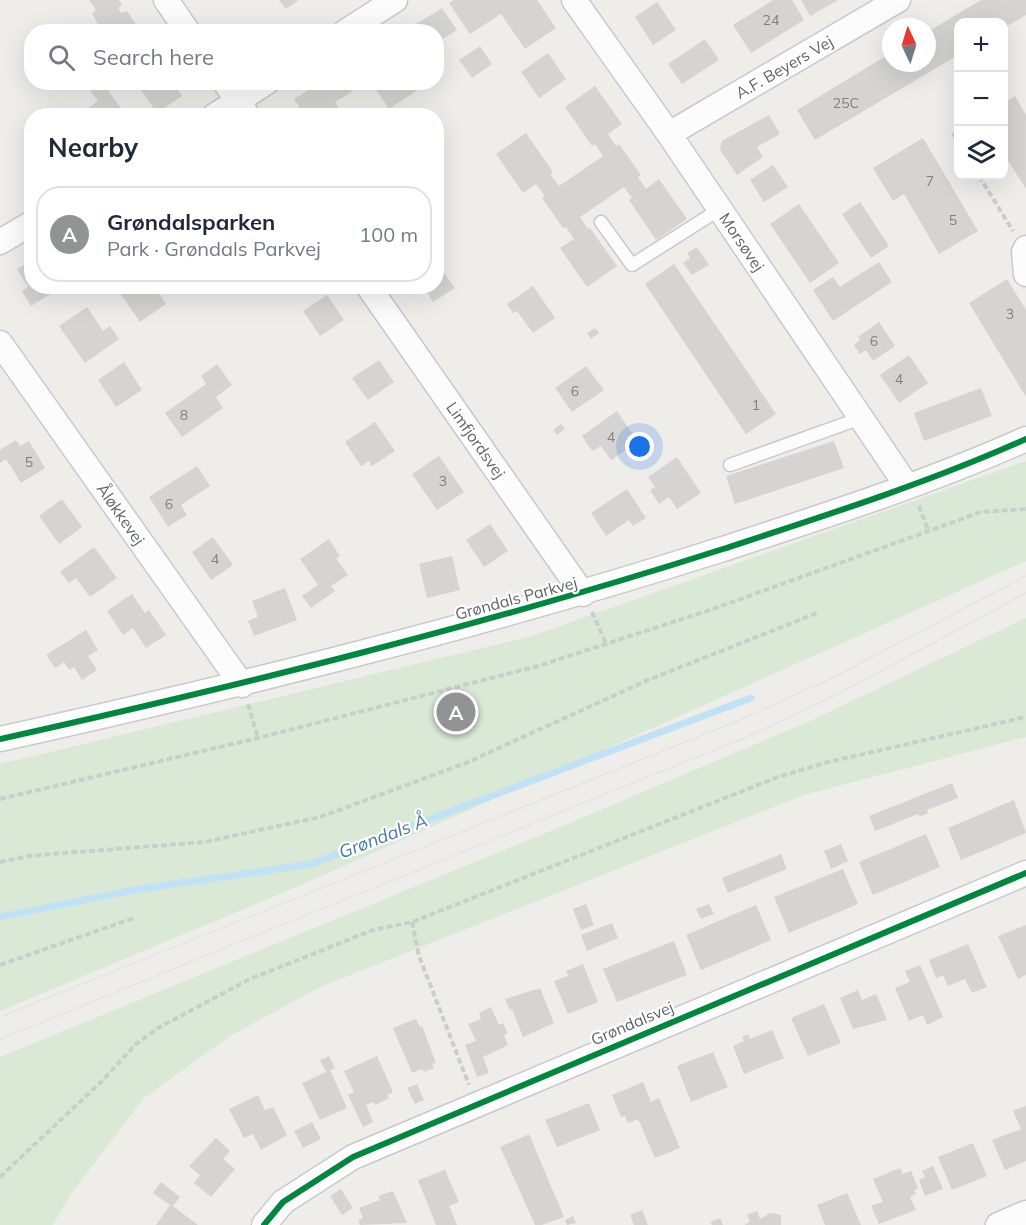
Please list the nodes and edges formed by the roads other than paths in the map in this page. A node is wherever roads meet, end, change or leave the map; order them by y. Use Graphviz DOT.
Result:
graph roads {
  1 [pos="166,0"];
  2 [pos="395,0"];
  3 [pos="574,0"];
  4 [pos="898,0"];
  5 [pos="182,24"];
  6 [pos="358,24"];
  7 [pos="254,90"];
  8 [pos="237,100"];
  9 [pos="669,134"];
  10 [pos="720,209"];
  11 [pos="601,222"];
  12 [pos="24,228"];
  13 [pos="0,242"];
  14 [pos="1025,249"];
  15 [pos="1026,274"];
  16 [pos="374,294"];
  17 [pos="0,343"];
  18 [pos="861,418"];
  19 [pos="1026,439"];
  20 [pos="730,465"];
  21 [pos="907,486"];
  22 [pos="583,594"];
  23 [pos="242,685"];
  24 [pos="0,740"];
  25 [pos="1026,873"];
  26 [pos="1026,1213"];
  27 [pos="264,1225"];
  28 [pos="998,1225"];
  1 -- 5 [label="street"];
  2 -- 6 [label="street"];
  3 -- 9 [label="street, Morsøvej"];
  4 -- 9 [label="street, A.F. Beyers Vej"];
  7 -- 8 [label="street"];
  9 -- 10 [label="street, Morsøvej"];
  10 -- 11 [label="lane"];
  10 -- 18 [label="street, Morsøvej"];
  12 -- 13 [label="street"];
  14 -- 15 [label="street"];
  16 -- 22 [label="street, Limfjordsvej"];
  17 -- 23 [label="street, Åløkkevej"];
  18 -- 20 [label="lane"];
  18 -- 21 [label="street, Morsøvej"];
  19 -- 21 [label="street, Grøndals Parkvej"];
  21 -- 22 [label="street, Grøndals Parkvej"];
  22 -- 23 [label="street, Grøndals Parkvej"];
  23 -- 24 [label="street, Grøndals Parkvej"];
  25 -- 27 [label="street, Grøndalsvej"];
  26 -- 28 [label="street"];
}
